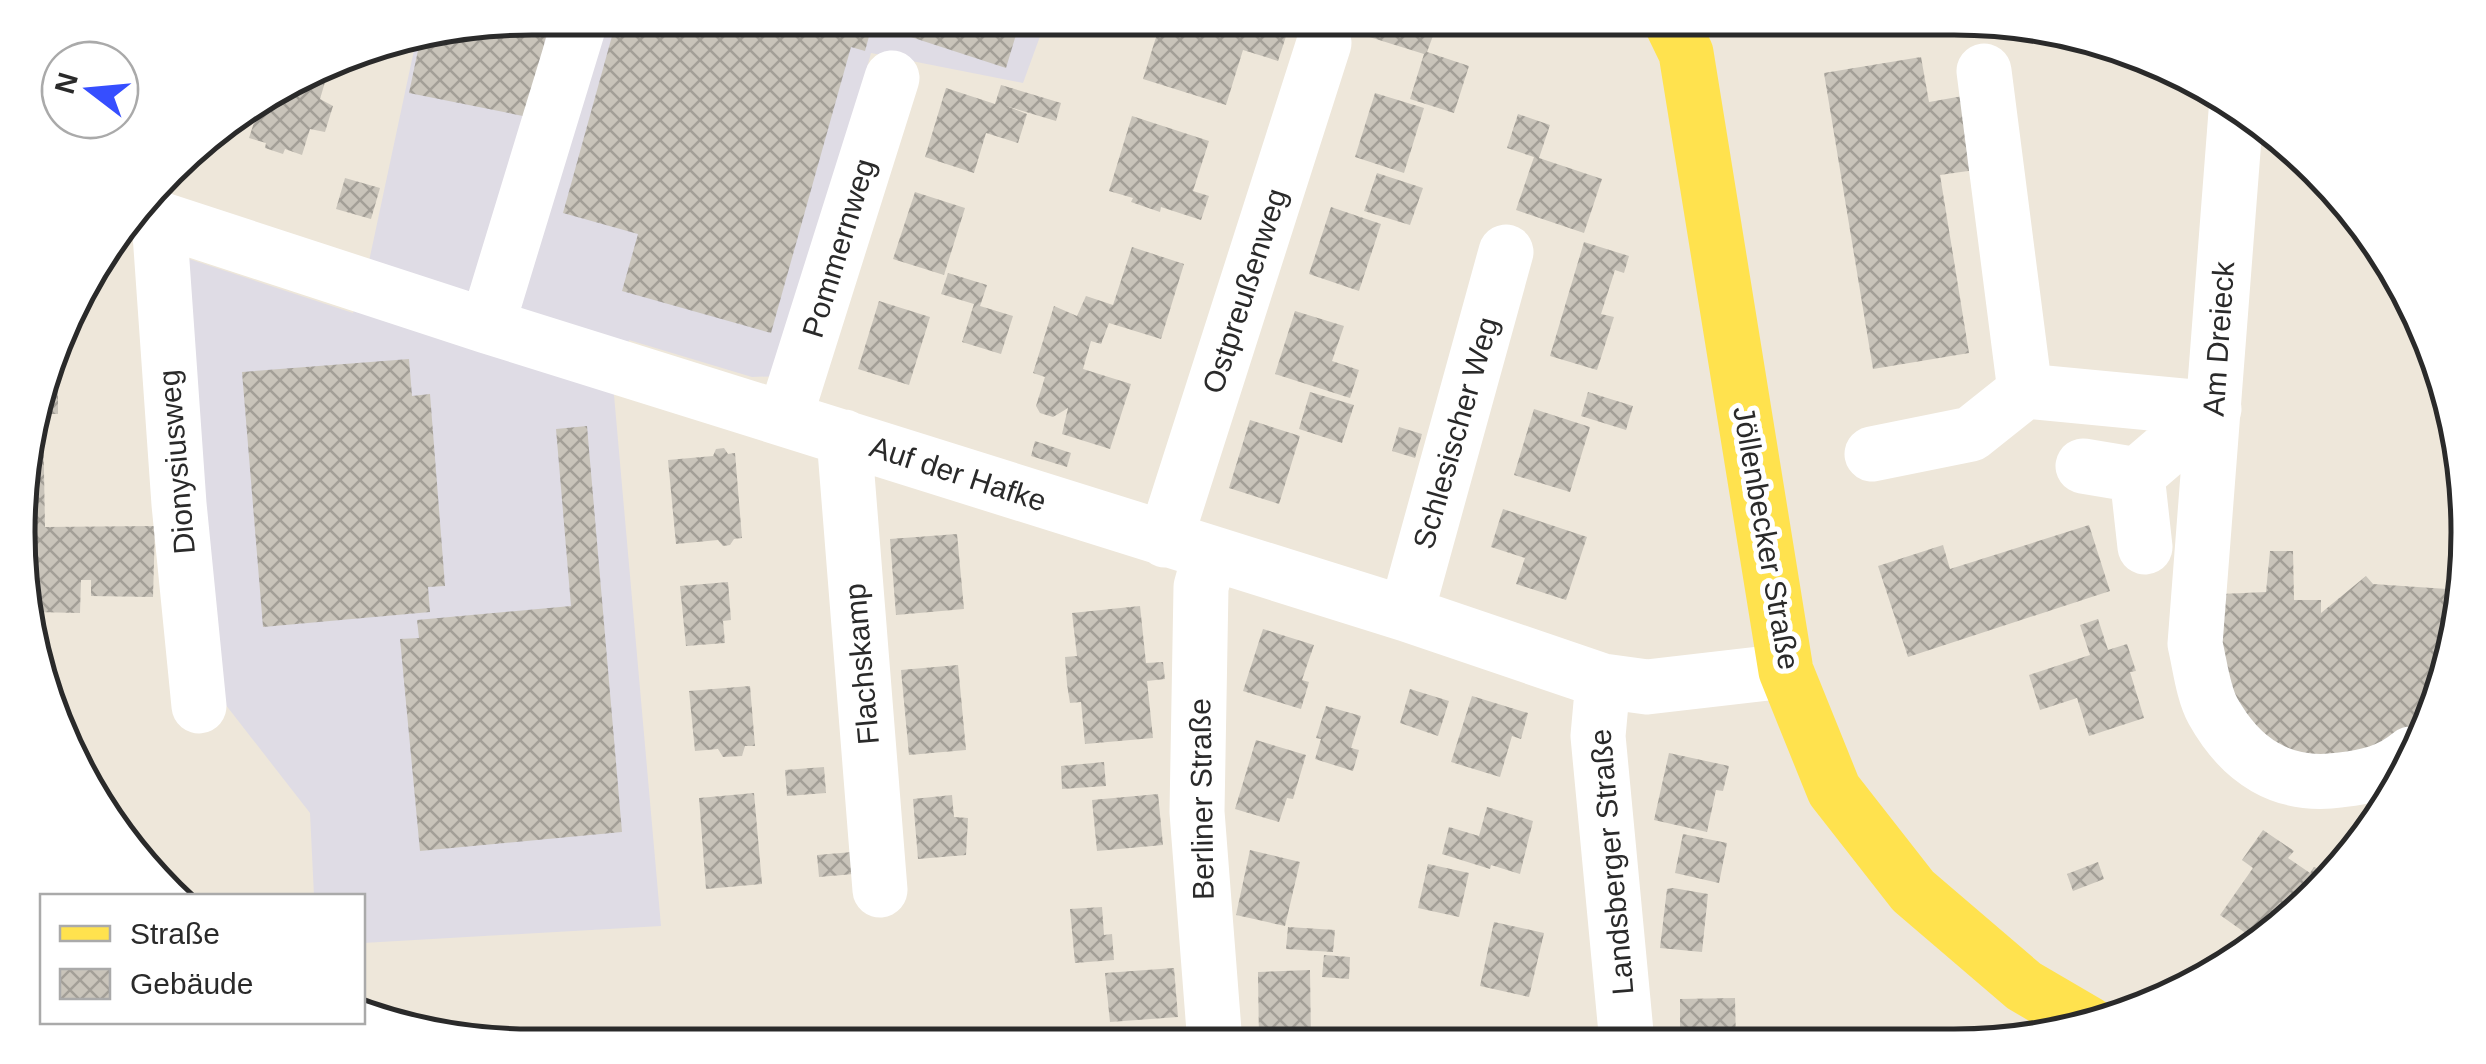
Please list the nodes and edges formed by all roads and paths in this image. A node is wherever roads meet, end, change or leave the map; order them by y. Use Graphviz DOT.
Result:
graph roads {
  1 [pos="576,35"];
  2 [pos="1684,35"];
  3 [pos="1324,43"];
  4 [pos="1984,71"];
  5 [pos="892,78"];
  6 [pos="2235,123"];
  7 [pos="148,216"];
  8 [pos="1506,252"];
  9 [pos="486,326"];
  10 [pos="2025,391"];
  11 [pos="2214,409"];
  12 [pos="786,417"];
  13 [pos="844,437"];
  14 [pos="1872,454"];
  15 [pos="2083,466"];
  16 [pos="2137,475"];
  17 [pos="1187,547"];
  18 [pos="2145,547"];
  19 [pos="1406,614"];
  20 [pos="1769,673"];
  21 [pos="1604,680"];
  22 [pos="199,706"];
  23 [pos="2384,780"];
  24 [pos="880,890"];
  25 [pos="2072,1014"];
  26 [pos="1214,1029"];
  27 [pos="1626,1029"];
  1 -- 9 [label="street"];
  2 -- 20 [label="main road, Jöllenbecker Straße"];
  3 -- 17 [label="street, Ostpreußenweg"];
  4 -- 10 [label="street"];
  5 -- 12 [label="street, Pommernweg"];
  6 -- 11 [label="street, Am Dreieck"];
  7 -- 9 [label="street, Auf der Hafke"];
  7 -- 22 [label="street, Dionysiusweg"];
  8 -- 19 [label="street, Schlesischer Weg"];
  9 -- 12 [label="street, Auf der Hafke"];
  10 -- 11 [label="street"];
  10 -- 14 [label="street"];
  11 -- 16 [label="street"];
  11 -- 23 [label="street, Am Dreieck"];
  12 -- 13 [label="street, Auf der Hafke"];
  13 -- 17 [label="street, Auf der Hafke"];
  13 -- 24 [label="street, Flachskamp"];
  15 -- 16 [label="street"];
  16 -- 18 [label="street"];
  17 -- 19 [label="street, Auf der Hafke"];
  17 -- 26 [label="street, Berliner Straße"];
  19 -- 21 [label="street, Auf der Hafke"];
  20 -- 21 [label="street, Auf der Hafke"];
  20 -- 25 [label="main road, Jöllenbecker Straße"];
  21 -- 27 [label="street, Landsberger Straße"];
}
